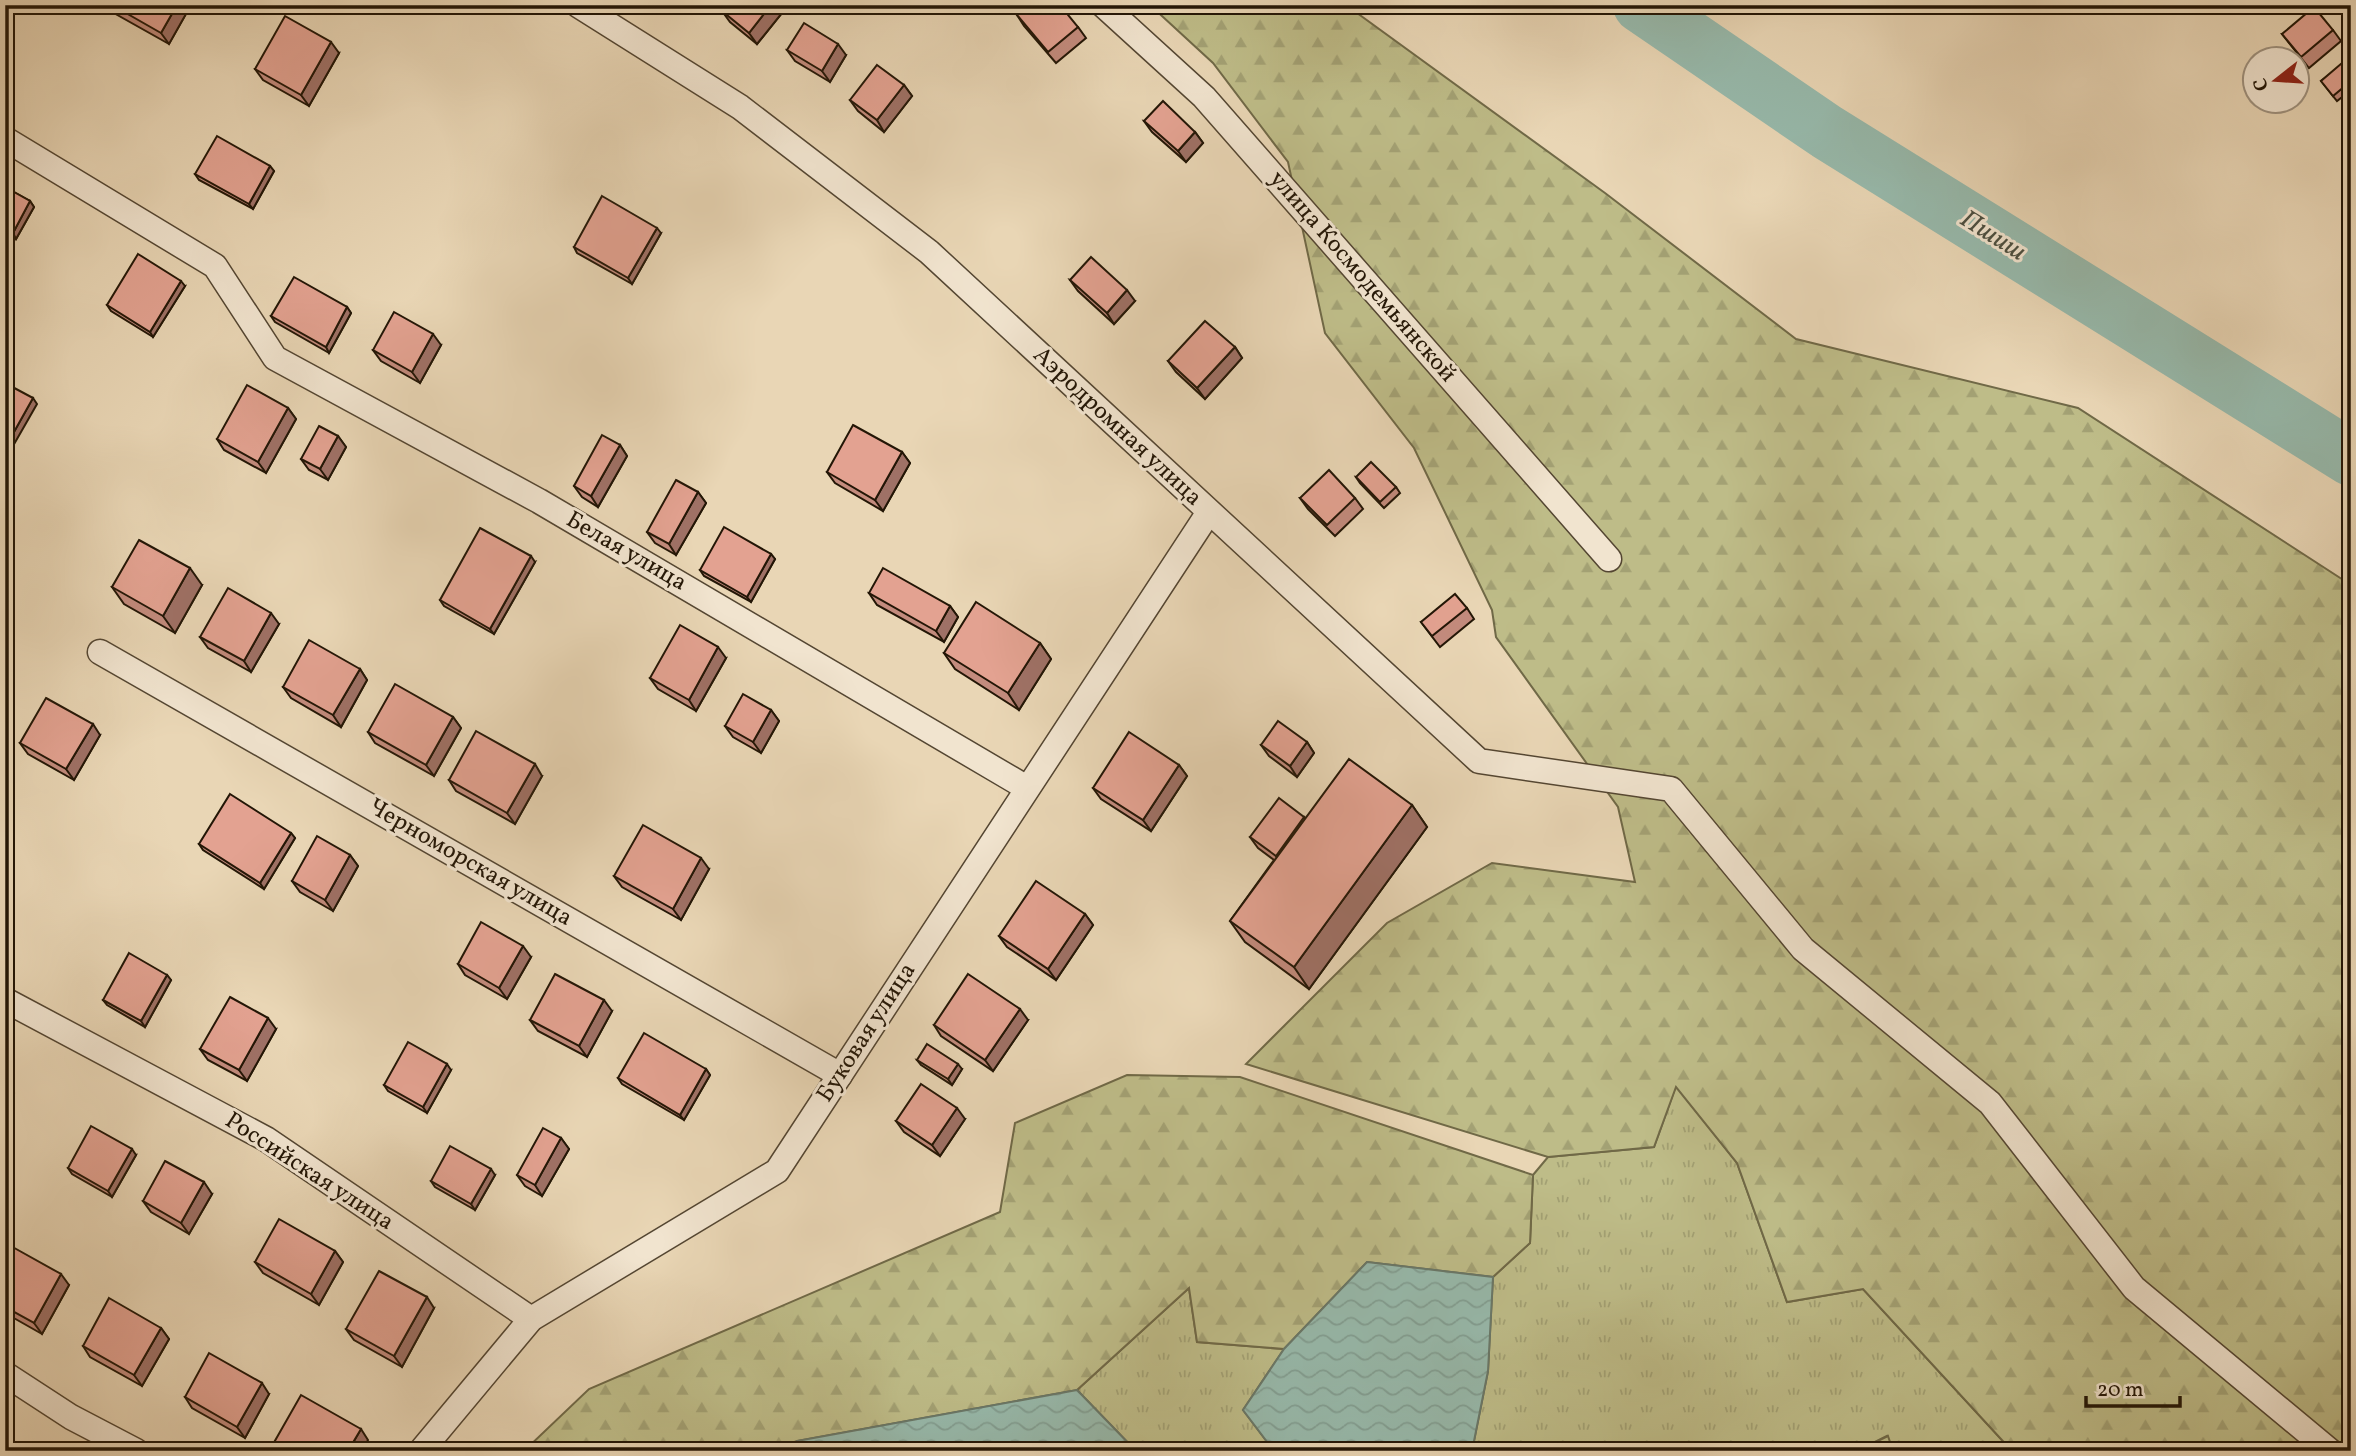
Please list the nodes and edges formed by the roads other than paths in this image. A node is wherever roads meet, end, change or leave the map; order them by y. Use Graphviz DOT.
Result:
graph roads {
  1 [pos="578,5"];
  2 [pos="1103,5"];
  3 [pos="5,139"];
  4 [pos="1209,512"];
  5 [pos="1609,559"];
  6 [pos="100,652"];
  7 [pos="1027,788"];
  8 [pos="5,1000"];
  9 [pos="840,1075"];
  10 [pos="531,1319"];
  11 [pos="5,1374"];
  12 [pos="136,1451"];
  13 [pos="421,1451"];
  14 [pos="2330,1451"];
  1 -- 4 [label="street, Аэродромная улица"];
  2 -- 5 [label="street, улица Космодемьянской"];
  3 -- 7 [label="street, Белая улица"];
  4 -- 7 [label="street, Буковая улица"];
  4 -- 14 [label="street, Аэродромная улица"];
  6 -- 9 [label="street, Черноморская улица"];
  7 -- 9 [label="street, Буковая улица"];
  8 -- 10 [label="street, Российская улица"];
  9 -- 10 [label="street, Буковая улица"];
  10 -- 13 [label="street, Буковая улица"];
  11 -- 12 [label="street"];
}
